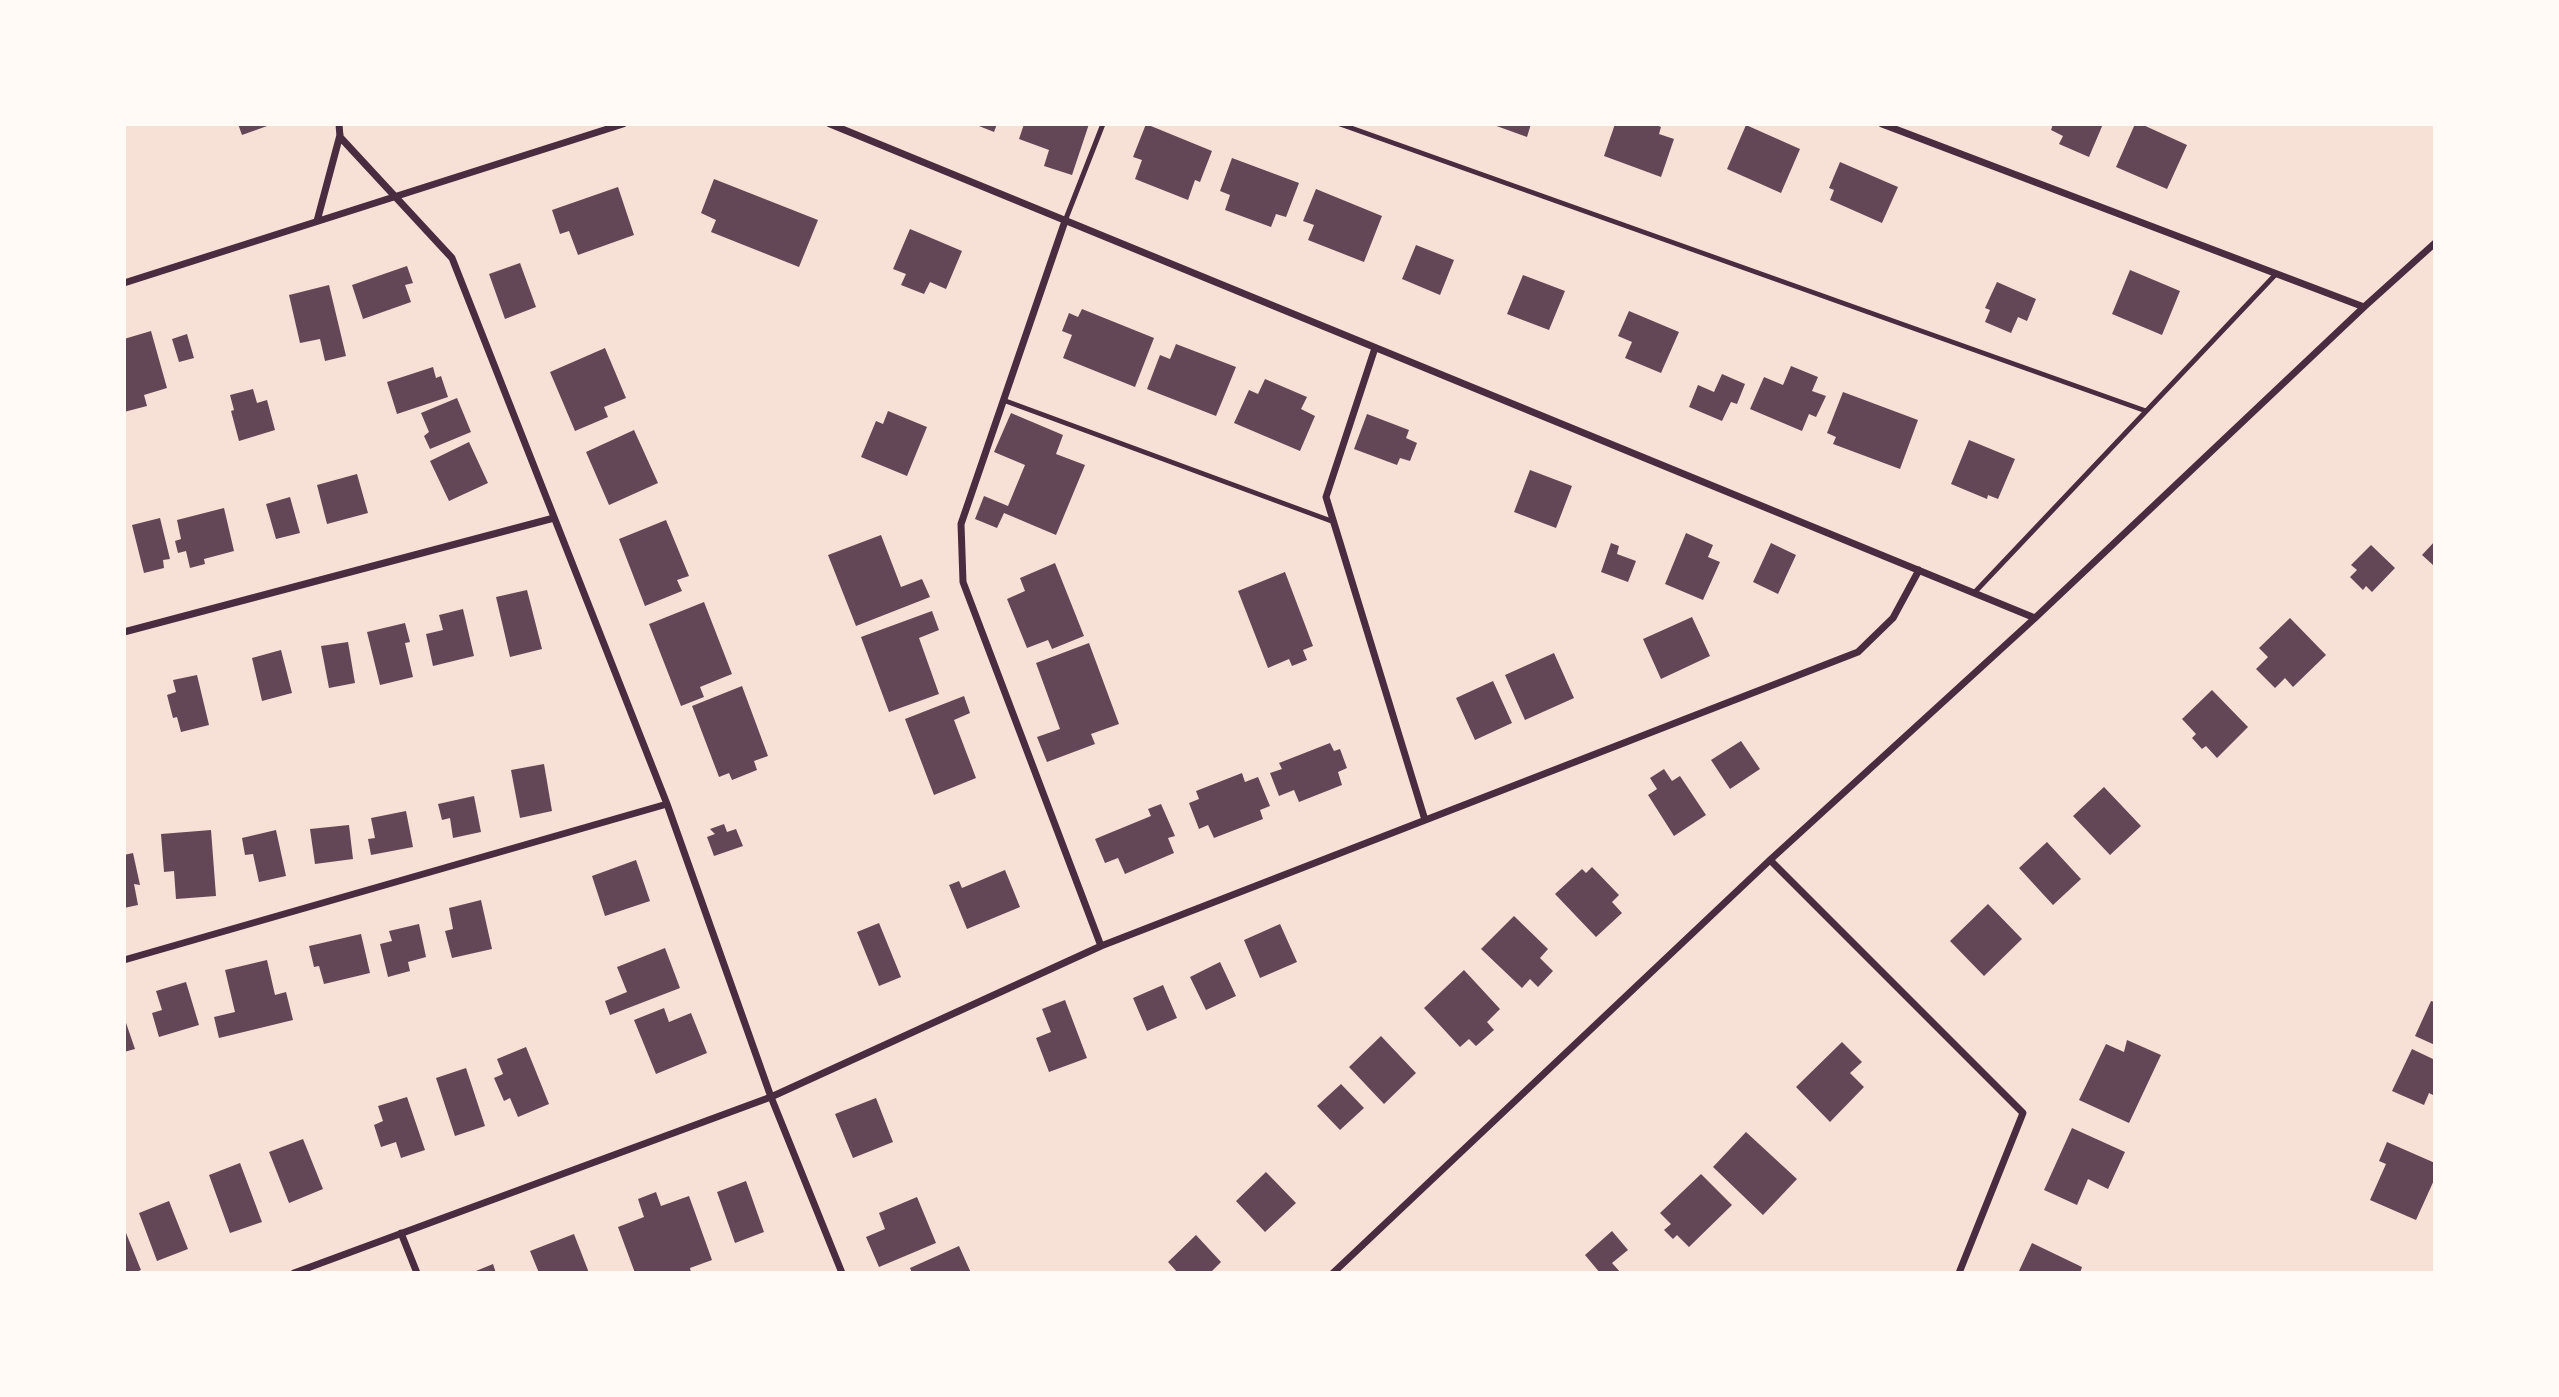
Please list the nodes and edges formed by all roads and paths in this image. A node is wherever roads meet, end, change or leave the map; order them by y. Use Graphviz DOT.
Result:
graph roads {
  1 [pos="341,124"];
  2 [pos="623,124"];
  3 [pos="830,124"];
  4 [pos="1103,124"];
  5 [pos="1340,124"];
  6 [pos="1882,124"];
  7 [pos="340,137"];
  8 [pos="394,196"];
  9 [pos="317,221"];
  10 [pos="1065,221"];
  11 [pos="2435,243"];
  12 [pos="2276,274"];
  13 [pos="124,283"];
  14 [pos="2364,307"];
  15 [pos="1376,348"];
  16 [pos="1003,400"];
  17 [pos="2146,411"];
  18 [pos="554,518"];
  19 [pos="1334,522"];
  20 [pos="1919,570"];
  21 [pos="1974,593"];
  22 [pos="2035,618"];
  23 [pos="124,632"];
  24 [pos="667,804"];
  25 [pos="1426,820"];
  26 [pos="1770,860"];
  27 [pos="1101,946"];
  28 [pos="124,960"];
  29 [pos="771,1097"];
  30 [pos="401,1233"];
  31 [pos="294,1273"];
  32 [pos="417,1273"];
  33 [pos="842,1273"];
  34 [pos="1333,1273"];
  35 [pos="1959,1273"];
  1 -- 7 [label="street"];
  2 -- 8 [label="street"];
  3 -- 10 [label="street"];
  4 -- 10 [label="lane"];
  5 -- 17 [label="lane"];
  6 -- 12 [label="street"];
  7 -- 8 [label="street"];
  7 -- 9 [label="street"];
  8 -- 9 [label="street"];
  8 -- 18 [label="street"];
  9 -- 13 [label="street"];
  10 -- 15 [label="street"];
  10 -- 16 [label="street"];
  11 -- 14 [label="street"];
  12 -- 14 [label="street"];
  12 -- 17 [label="lane"];
  14 -- 22 [label="street"];
  15 -- 19 [label="street"];
  15 -- 20 [label="street"];
  16 -- 19 [label="lane"];
  16 -- 27 [label="street"];
  17 -- 21 [label="lane"];
  18 -- 23 [label="street"];
  18 -- 24 [label="street"];
  19 -- 25 [label="street"];
  20 -- 21 [label="street"];
  20 -- 25 [label="street"];
  21 -- 22 [label="street"];
  22 -- 26 [label="street"];
  24 -- 28 [label="street"];
  24 -- 29 [label="street"];
  25 -- 27 [label="street"];
  26 -- 34 [label="street"];
  26 -- 35 [label="street"];
  27 -- 29 [label="street"];
  29 -- 30 [label="street"];
  29 -- 33 [label="street"];
  30 -- 31 [label="street"];
  30 -- 32 [label="street"];
}
